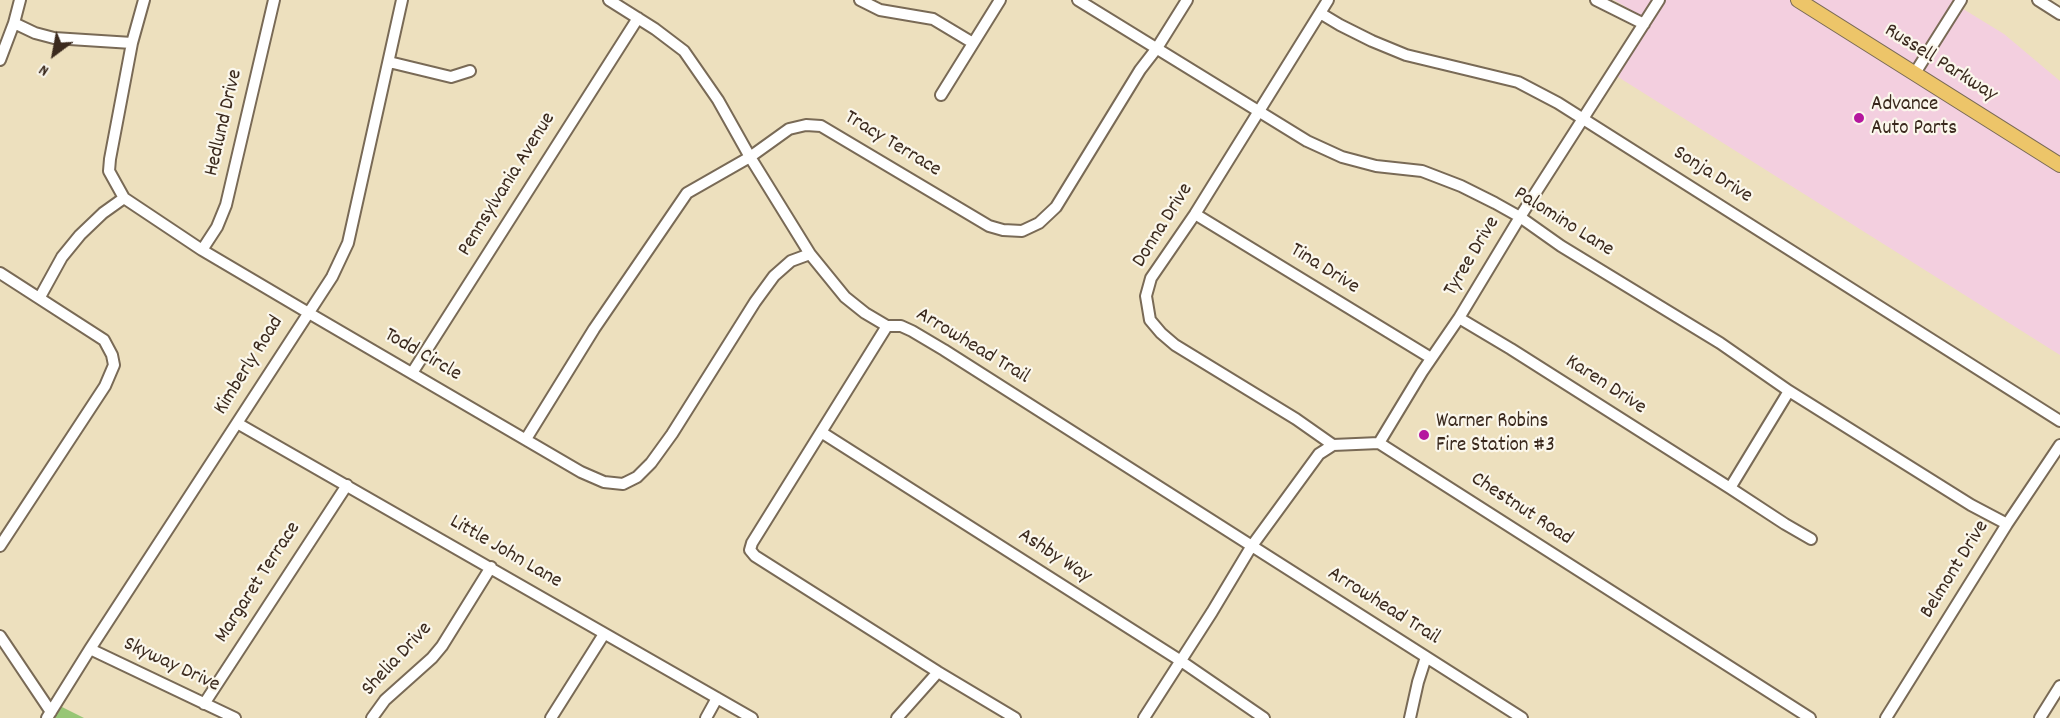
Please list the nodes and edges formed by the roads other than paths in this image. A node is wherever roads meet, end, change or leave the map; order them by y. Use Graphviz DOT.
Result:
graph roads {
  1 [pos="20,0"];
  2 [pos="144,0"];
  3 [pos="274,0"];
  4 [pos="402,0"];
  5 [pos="609,0"];
  6 [pos="860,0"];
  7 [pos="1000,0"];
  8 [pos="1078,0"];
  9 [pos="1187,0"];
  10 [pos="1328,0"];
  11 [pos="1596,0"];
  12 [pos="1659,0"];
  13 [pos="1798,0"];
  14 [pos="1961,0"];
  15 [pos="2038,0"];
  16 [pos="1320,13"];
  17 [pos="2060,14"];
  18 [pos="638,18"];
  19 [pos="14,23"];
  20 [pos="1644,24"];
  21 [pos="132,43"];
  22 [pos="973,43"];
  23 [pos="1157,48"];
  24 [pos="0,60"];
  25 [pos="388,62"];
  26 [pos="470,71"];
  27 [pos="1915,73"];
  28 [pos="940,95"];
  29 [pos="1257,111"];
  30 [pos="1584,118"];
  31 [pos="750,157"];
  32 [pos="2060,165"];
  33 [pos="124,198"];
  34 [pos="1195,214"];
  35 [pos="1520,217"];
  36 [pos="202,250"];
  37 [pos="810,254"];
  38 [pos="0,273"];
  39 [pos="40,297"];
  40 [pos="307,312"];
  41 [pos="1459,318"];
  42 [pos="887,326"];
  43 [pos="1431,358"];
  44 [pos="412,373"];
  45 [pos="1789,391"];
  46 [pos="2060,421"];
  47 [pos="237,423"];
  48 [pos="821,432"];
  49 [pos="526,439"];
  50 [pos="1379,443"];
  51 [pos="1333,445"];
  52 [pos="2060,445"];
  53 [pos="346,485"];
  54 [pos="1730,488"];
  55 [pos="2007,524"];
  56 [pos="1811,539"];
  57 [pos="0,546"];
  58 [pos="1251,547"];
  59 [pos="491,567"];
  60 [pos="604,634"];
  61 [pos="0,636"];
  62 [pos="90,649"];
  63 [pos="1426,657"];
  64 [pos="1181,662"];
  65 [pos="938,672"];
  66 [pos="2060,686"];
  67 [pos="717,698"];
  68 [pos="204,704"];
  69 [pos="49,715"];
  70 [pos="235,718"];
  71 [pos="372,718"];
  72 [pos="551,718"];
  73 [pos="706,718"];
  74 [pos="752,718"];
  75 [pos="897,718"];
  76 [pos="1015,718"];
  77 [pos="1144,718"];
  78 [pos="1264,718"];
  79 [pos="1410,718"];
  80 [pos="1521,718"];
  81 [pos="1810,718"];
  82 [pos="1886,718"];
  83 [pos="2040,718"];
  1 -- 19 [label="street"];
  2 -- 21 [label="street, Todd Circle"];
  3 -- 36 [label="street, Hedlund Drive"];
  4 -- 25 [label="street, Kimberly Road"];
  5 -- 18 [label="street"];
  6 -- 22 [label="street"];
  7 -- 22 [label="street"];
  8 -- 23 [label="street, Palomino Lane"];
  9 -- 23 [label="street, Tracy Terrace"];
  10 -- 16 [label="street, Donna Drive"];
  11 -- 20 [label="street"];
  12 -- 20 [label="street, Tyree Drive"];
  13 -- 27 [label="main road, Russell Parkway"];
  14 -- 27 [label="street"];
  15 -- 17 [label="street"];
  16 -- 29 [label="street, Donna Drive"];
  16 -- 30 [label="street, Sonja Drive"];
  18 -- 31 [label="street"];
  18 -- 44 [label="street, Pennsylvania Avenue"];
  19 -- 21 [label="street"];
  19 -- 24 [label="street"];
  20 -- 30 [label="street, Tyree Drive"];
  21 -- 33 [label="street, Todd Circle"];
  22 -- 28 [label="street"];
  23 -- 29 [label="street, Palomino Lane"];
  23 -- 31 [label="street, Tracy Terrace"];
  25 -- 26 [label="street"];
  25 -- 40 [label="street, Kimberly Road"];
  27 -- 32 [label="main road, Russell Parkway"];
  29 -- 34 [label="street, Donna Drive"];
  29 -- 35 [label="street, Palomino Lane"];
  30 -- 35 [label="street, Tyree Drive"];
  30 -- 46 [label="street, Sonja Drive"];
  31 -- 37 [label="street"];
  31 -- 49 [label="street, Tracy Terrace"];
  33 -- 36 [label="street, Todd Circle"];
  33 -- 39 [label="street"];
  34 -- 43 [label="street, Tina Drive"];
  34 -- 51 [label="street, Donna Drive"];
  35 -- 41 [label="street, Tyree Drive"];
  35 -- 45 [label="street, Palomino Lane"];
  36 -- 40 [label="street, Todd Circle"];
  37 -- 42 [label="street"];
  37 -- 49 [label="street, Todd Circle"];
  38 -- 39 [label="street"];
  39 -- 57 [label="street"];
  40 -- 44 [label="street, Todd Circle"];
  40 -- 47 [label="street, Kimberly Road"];
  41 -- 43 [label="street, Tyree Drive"];
  41 -- 54 [label="street, Karen Drive"];
  42 -- 48 [label="street, Arrowhead Trail"];
  42 -- 58 [label="street, Arrowhead Trail"];
  43 -- 50 [label="street, Tyree Drive"];
  44 -- 49 [label="street, Todd Circle"];
  45 -- 54 [label="street"];
  45 -- 55 [label="street, Palomino Lane"];
  47 -- 53 [label="street, Little John Lane"];
  47 -- 62 [label="street, Kimberly Road"];
  48 -- 64 [label="street, Ashby Way"];
  48 -- 65 [label="street, Arrowhead Trail"];
  50 -- 51 [label="street"];
  50 -- 81 [label="street, Chestnut Road"];
  51 -- 58 [label="street"];
  52 -- 55 [label="street, Belmont Drive"];
  53 -- 59 [label="street, Little John Lane"];
  53 -- 68 [label="street, Margaret Terrace"];
  54 -- 56 [label="street, Karen Drive"];
  55 -- 82 [label="street, Belmont Drive"];
  58 -- 63 [label="street, Arrowhead Trail"];
  58 -- 64 [label="street"];
  59 -- 60 [label="street, Little John Lane"];
  59 -- 71 [label="street, Shelia Drive"];
  60 -- 67 [label="street, Little John Lane"];
  60 -- 72 [label="street"];
  61 -- 69 [label="street"];
  62 -- 68 [label="street, Skyway Drive"];
  62 -- 69 [label="street, Kimberly Road"];
  63 -- 79 [label="street"];
  63 -- 80 [label="street, Arrowhead Trail"];
  64 -- 77 [label="street"];
  64 -- 78 [label="street, Ashby Way"];
  65 -- 75 [label="street"];
  65 -- 76 [label="street, Arrowhead Trail"];
  66 -- 83 [label="street"];
  67 -- 73 [label="street"];
  67 -- 74 [label="street, Little John Lane"];
  68 -- 70 [label="street, Skyway Drive"];
}
